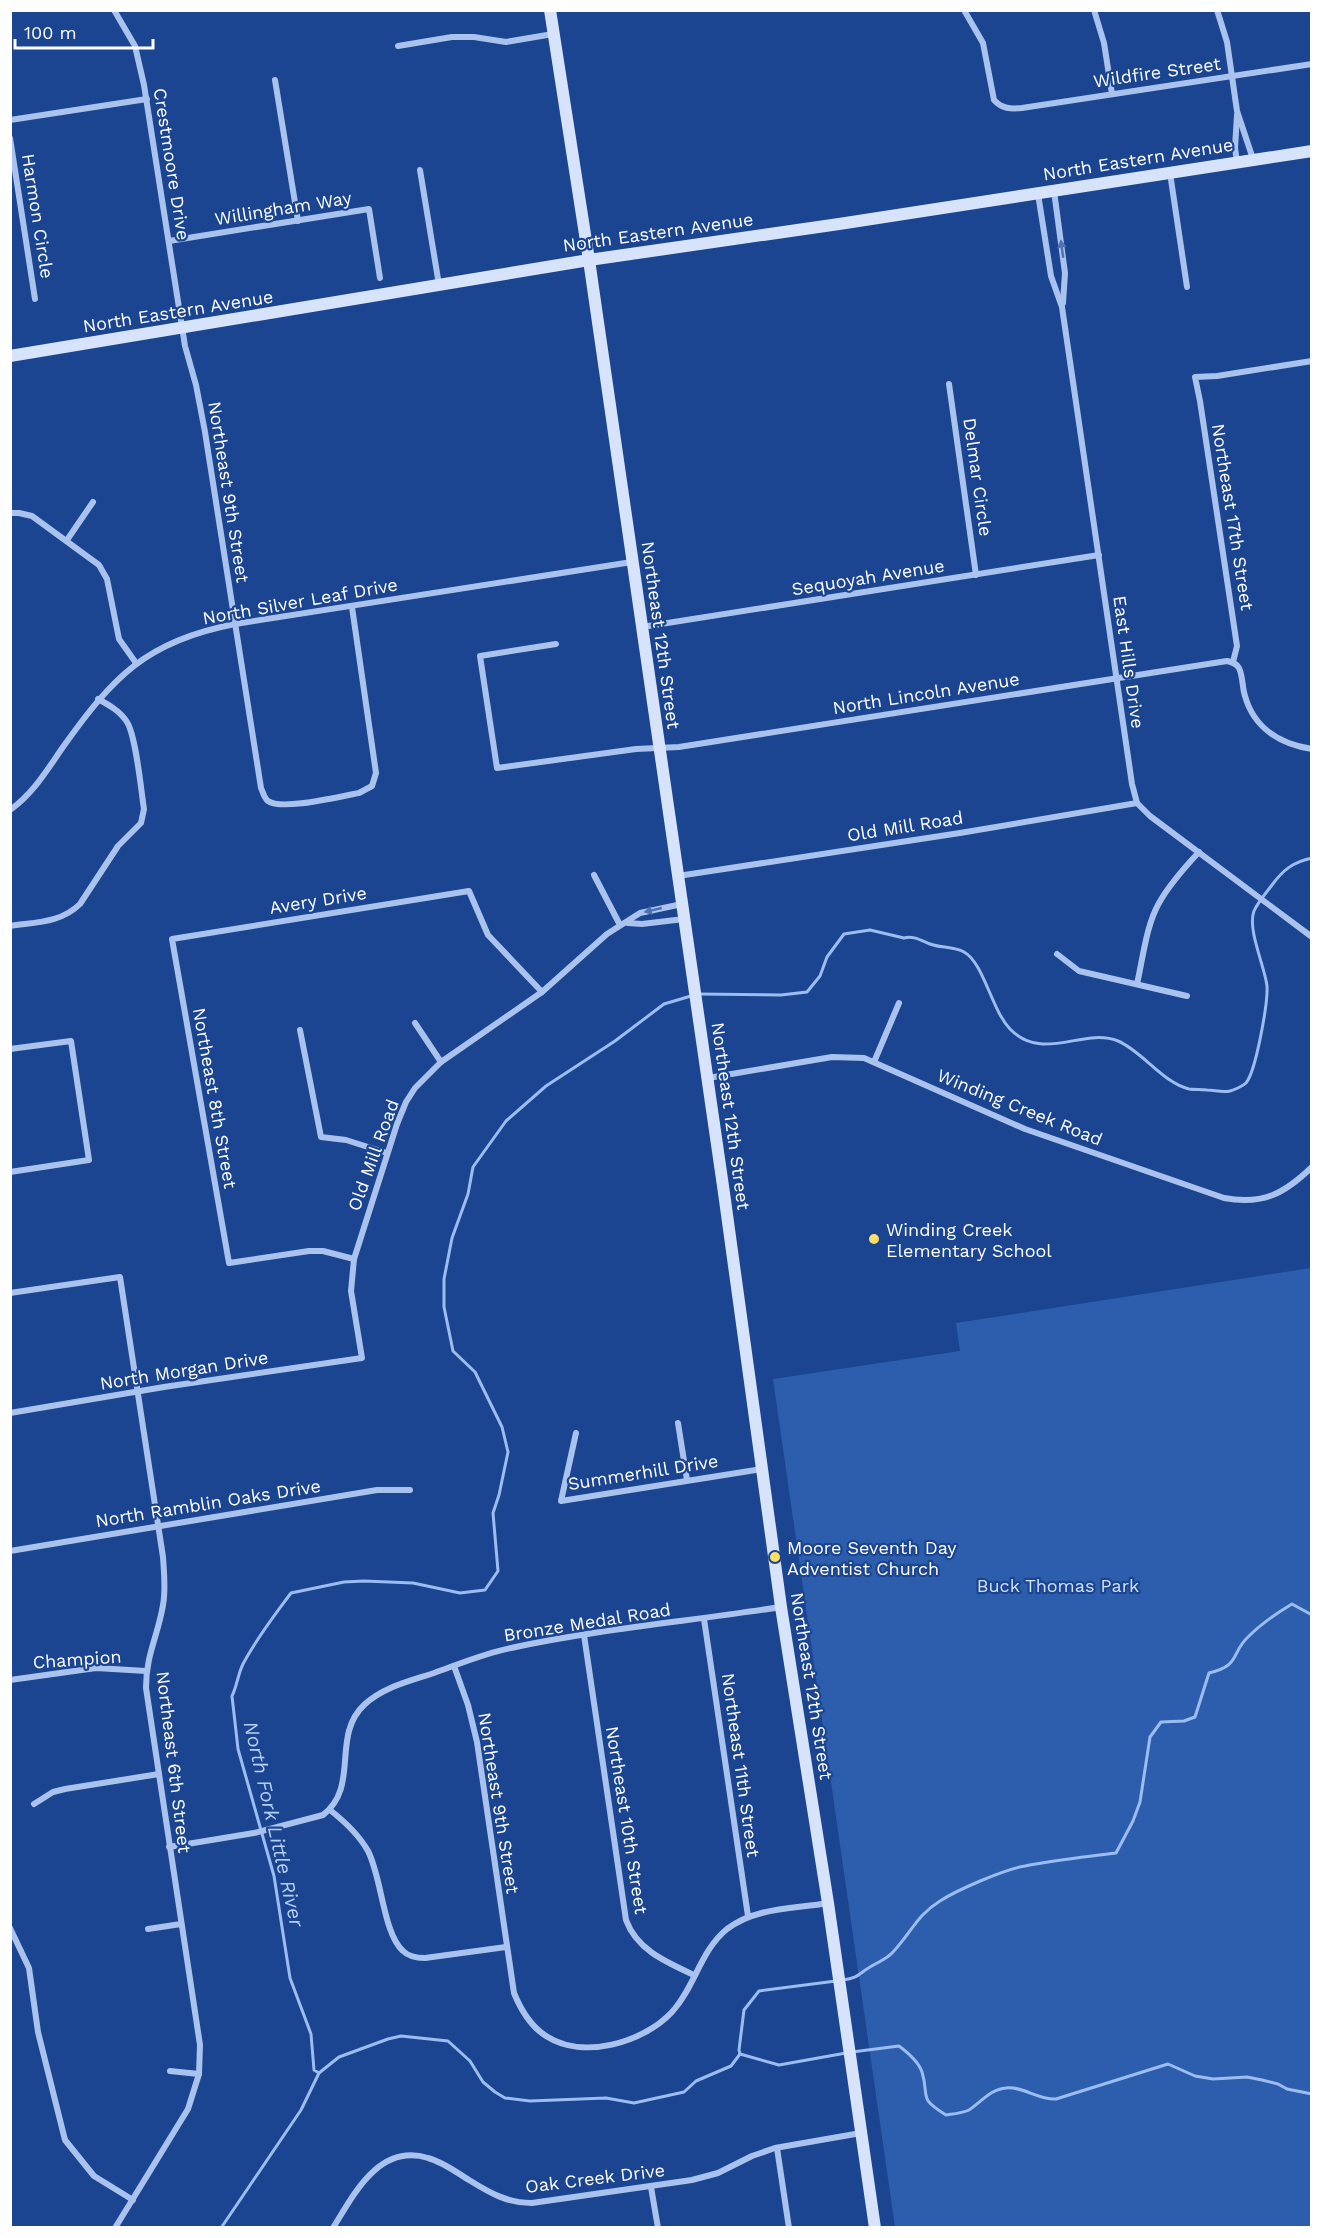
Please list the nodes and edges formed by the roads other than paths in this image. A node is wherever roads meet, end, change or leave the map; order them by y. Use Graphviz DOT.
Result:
graph roads {
  1 [pos="114,10"];
  2 [pos="550,10"];
  3 [pos="964,10"];
  4 [pos="1094,10"];
  5 [pos="1217,10"];
  6 [pos="553,34"];
  7 [pos="398,46"];
  8 [pos="1311,64"];
  9 [pos="1232,76"];
  10 [pos="275,80"];
  11 [pos="1112,94"];
  12 [pos="147,99"];
  13 [pos="1237,111"];
  14 [pos="10,120"];
  15 [pos="10,138"];
  16 [pos="1311,151"];
  17 [pos="1253,159"];
  18 [pos="1237,162"];
  19 [pos="420,170"];
  20 [pos="1170,172"];
  21 [pos="1053,191"];
  22 [pos="1038,193"];
  23 [pos="298,221"];
  24 [pos="169,241"];
  25 [pos="589,260"];
  26 [pos="380,278"];
  27 [pos="439,285"];
  28 [pos="1187,287"];
  29 [pos="35,299"];
  30 [pos="1062,307"];
  31 [pos="183,329"];
  32 [pos="10,356"];
  33 [pos="1311,361"];
  34 [pos="949,384"];
  35 [pos="93,502"];
  36 [pos="10,513"];
  37 [pos="67,540"];
  38 [pos="1099,555"];
  39 [pos="632,562"];
  40 [pos="976,575"];
  41 [pos="351,607"];
  42 [pos="235,624"];
  43 [pos="641,627"];
  44 [pos="556,644"];
  45 [pos="1233,662"];
  46 [pos="136,663"];
  47 [pos="1117,679"];
  48 [pos="98,699"];
  49 [pos="658,748"];
  50 [pos="1311,749"];
  51 [pos="1137,803"];
  52 [pos="10,810"];
  53 [pos="1199,852"];
  54 [pos="594,875"];
  55 [pos="678,876"];
  56 [pos="682,904"];
  57 [pos="684,919"];
  58 [pos="627,922"];
  59 [pos="620,925"];
  60 [pos="10,926"];
  61 [pos="1311,937"];
  62 [pos="172,939"];
  63 [pos="1057,954"];
  64 [pos="1137,984"];
  65 [pos="542,992"];
  66 [pos="1187,996"];
  67 [pos="899,1003"];
  68 [pos="415,1023"];
  69 [pos="300,1030"];
  70 [pos="10,1049"];
  71 [pos="441,1062"];
  72 [pos="874,1062"];
  73 [pos="707,1078"];
  74 [pos="387,1153"];
  75 [pos="1311,1167"];
  76 [pos="10,1172"];
  77 [pos="354,1259"];
  78 [pos="10,1293"];
  79 [pos="362,1358"];
  80 [pos="137,1393"];
  81 [pos="10,1413"];
  82 [pos="678,1424"];
  83 [pos="576,1433"];
  84 [pos="762,1469"];
  85 [pos="687,1480"];
  86 [pos="410,1491"];
  87 [pos="157,1526"];
  88 [pos="10,1551"];
  89 [pos="781,1607"];
  90 [pos="704,1619"];
  91 [pos="584,1635"];
  92 [pos="454,1666"];
  93 [pos="146,1671"];
  94 [pos="10,1680"];
  95 [pos="159,1774"];
  96 [pos="34,1804"];
  97 [pos="330,1810"];
  98 [pos="169,1847"];
  99 [pos="828,1903"];
  100 [pos="748,1916"];
  101 [pos="182,1924"];
  102 [pos="10,1928"];
  103 [pos="148,1929"];
  104 [pos="506,1947"];
  105 [pos="693,1975"];
  106 [pos="170,2071"];
  107 [pos="199,2074"];
  108 [pos="861,2133"];
  109 [pos="777,2148"];
  110 [pos="651,2187"];
  111 [pos="133,2200"];
  112 [pos="116,2228"];
  113 [pos="333,2228"];
  114 [pos="658,2228"];
  115 [pos="789,2228"];
  116 [pos="875,2228"];
  1 -- 12 [label="street, Crestmoore Drive"];
  2 -- 6 [label="street, Northeast 12th Street"];
  3 -- 11 [label="street, Wildfire Street"];
  4 -- 11 [label="street"];
  5 -- 9 [label="street"];
  6 -- 7 [label="street"];
  6 -- 25 [label="street, Northeast 12th Street"];
  8 -- 9 [label="street, Wildfire Street"];
  9 -- 11 [label="street, Wildfire Street"];
  9 -- 13 [label="street"];
  10 -- 23 [label="street"];
  12 -- 14 [label="street"];
  12 -- 24 [label="street, Crestmoore Drive"];
  13 -- 17 [label="street"];
  13 -- 18 [label="street"];
  15 -- 29 [label="street, Harmon Circle"];
  16 -- 17 [label="street, North Eastern Avenue"];
  17 -- 18 [label="street, North Eastern Avenue"];
  18 -- 20 [label="street, North Eastern Avenue"];
  19 -- 27 [label="street"];
  20 -- 21 [label="street, North Eastern Avenue"];
  20 -- 28 [label="street"];
  21 -- 22 [label="street, North Eastern Avenue"];
  30 -- 21 [label="street, East Hills Drive, one-way"];
  22 -- 25 [label="street, North Eastern Avenue"];
  22 -- 30 [label="street, East Hills Drive"];
  23 -- 24 [label="street, Willingham Way"];
  23 -- 26 [label="street, Willingham Way"];
  24 -- 31 [label="street, Crestmoore Drive"];
  25 -- 27 [label="street, North Eastern Avenue"];
  25 -- 39 [label="street, Northeast 12th Street"];
  27 -- 31 [label="street, North Eastern Avenue"];
  30 -- 38 [label="street, East Hills Drive"];
  31 -- 32 [label="street, North Eastern Avenue"];
  31 -- 42 [label="street, Northeast 9th Street"];
  33 -- 45 [label="street, Northeast 17th Street"];
  34 -- 40 [label="street, Delmar Circle"];
  35 -- 37 [label="street"];
  36 -- 37 [label="street"];
  37 -- 46 [label="street"];
  38 -- 40 [label="street, Sequoyah Avenue"];
  38 -- 47 [label="street, East Hills Drive"];
  39 -- 41 [label="street, North Silver Leaf Drive"];
  39 -- 43 [label="street, Northeast 12th Street"];
  40 -- 43 [label="street, Sequoyah Avenue"];
  41 -- 42 [label="street, North Silver Leaf Drive"];
  41 -- 42 [label="street, Northeast 9th Street"];
  42 -- 46 [label="street, North Silver Leaf Drive"];
  43 -- 49 [label="street, Northeast 12th Street"];
  44 -- 49 [label="street, North Lincoln Avenue"];
  45 -- 47 [label="street, North Lincoln Avenue"];
  45 -- 50 [label="street"];
  46 -- 48 [label="street, North Silver Leaf Drive"];
  47 -- 49 [label="street, North Lincoln Avenue"];
  47 -- 51 [label="street, East Hills Drive"];
  48 -- 52 [label="street, North Silver Leaf Drive"];
  48 -- 60 [label="street"];
  49 -- 55 [label="street, Northeast 12th Street"];
  51 -- 53 [label="street"];
  51 -- 55 [label="street, Old Mill Road"];
  53 -- 61 [label="street"];
  53 -- 64 [label="street"];
  54 -- 59 [label="street"];
  55 -- 56 [label="street, Northeast 12th Street"];
  56 -- 57 [label="street, Northeast 12th Street"];
  56 -- 58 [label="street, Old Mill Road, one-way"];
  57 -- 58 [label="street, Old Mill Road"];
  57 -- 73 [label="street, Northeast 12th Street"];
  58 -- 59 [label="street, Old Mill Road"];
  59 -- 65 [label="street, Old Mill Road"];
  62 -- 65 [label="street, Avery Drive"];
  62 -- 77 [label="street, Northeast 8th Street"];
  63 -- 64 [label="street"];
  64 -- 66 [label="street"];
  65 -- 71 [label="street, Old Mill Road"];
  67 -- 72 [label="street"];
  68 -- 71 [label="street"];
  69 -- 74 [label="street"];
  70 -- 76 [label="street"];
  71 -- 74 [label="street, Old Mill Road"];
  72 -- 73 [label="street, Winding Creek Road"];
  72 -- 75 [label="street, Winding Creek Road"];
  73 -- 84 [label="street, Northeast 12th Street"];
  74 -- 77 [label="street, Old Mill Road"];
  77 -- 79 [label="street, Old Mill Road"];
  78 -- 80 [label="street, Northeast 6th Street"];
  79 -- 80 [label="street, North Morgan Drive"];
  80 -- 81 [label="street, North Morgan Drive"];
  80 -- 87 [label="street, Northeast 6th Street"];
  82 -- 85 [label="street"];
  83 -- 85 [label="street, Summerhill Drive"];
  84 -- 85 [label="street, Summerhill Drive"];
  84 -- 89 [label="street, Northeast 12th Street"];
  86 -- 87 [label="street, North Ramblin Oaks Drive"];
  87 -- 88 [label="street, North Ramblin Oaks Drive"];
  87 -- 93 [label="street, Northeast 6th Street"];
  89 -- 90 [label="street, Bronze Medal Road"];
  89 -- 99 [label="street, Northeast 12th Street"];
  90 -- 91 [label="street, Bronze Medal Road"];
  90 -- 100 [label="street, Northeast 11th Street"];
  91 -- 92 [label="street, Bronze Medal Road"];
  91 -- 105 [label="street, Northeast 10th Street"];
  92 -- 97 [label="street, Bronze Medal Road"];
  92 -- 104 [label="street, Northeast 9th Street"];
  93 -- 94 [label="street, Champion"];
  93 -- 95 [label="street, Northeast 6th Street"];
  95 -- 96 [label="street"];
  95 -- 98 [label="street, Northeast 6th Street"];
  97 -- 98 [label="street"];
  97 -- 104 [label="street"];
  98 -- 101 [label="street, Northeast 6th Street"];
  99 -- 100 [label="street"];
  99 -- 108 [label="street, Northeast 12th Street"];
  100 -- 105 [label="street, Northeast 9th Street"];
  101 -- 103 [label="street"];
  101 -- 107 [label="street, Northeast 6th Street"];
  102 -- 111 [label="street"];
  104 -- 105 [label="street, Northeast 9th Street"];
  106 -- 107 [label="street"];
  107 -- 111 [label="street, Northeast 6th Street"];
  108 -- 109 [label="street, Oak Creek Drive"];
  108 -- 116 [label="street, Northeast 12th Street"];
  109 -- 110 [label="street, Oak Creek Drive"];
  109 -- 115 [label="street"];
  110 -- 113 [label="street, Oak Creek Drive"];
  110 -- 114 [label="street"];
  111 -- 112 [label="street, Northeast 6th Street"];
}
